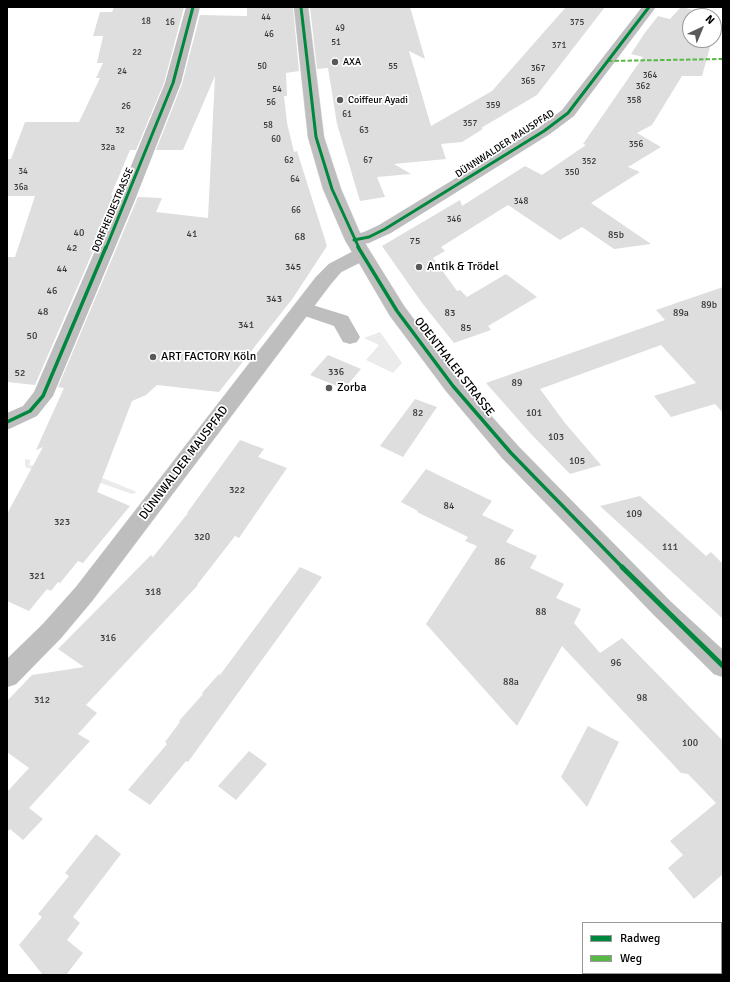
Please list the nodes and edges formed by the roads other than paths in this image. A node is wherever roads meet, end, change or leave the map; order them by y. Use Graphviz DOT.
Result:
graph roads {
  1 [pos="193,7"];
  2 [pos="301,7"];
  3 [pos="649,7"];
  4 [pos="358,247"];
  5 [pos="303,308"];
  6 [pos="350,337"];
  7 [pos="7,422"];
  8 [pos="723,666"];
  9 [pos="7,676"];
  1 -- 7 [label="main road, DORFHEIDESTRASSE"];
  2 -- 4 [label="main road, ODENTHALER STRASSE"];
  3 -- 4 [label="main road, DÜNNWALDER MAUSPFAD"];
  4 -- 5 [label="main road, DÜNNWALDER MAUSPFAD"];
  4 -- 8 [label="main road, ODENTHALER STRASSE"];
  5 -- 6 [label="main road"];
  5 -- 9 [label="main road, DÜNNWALDER MAUSPFAD"];
}
